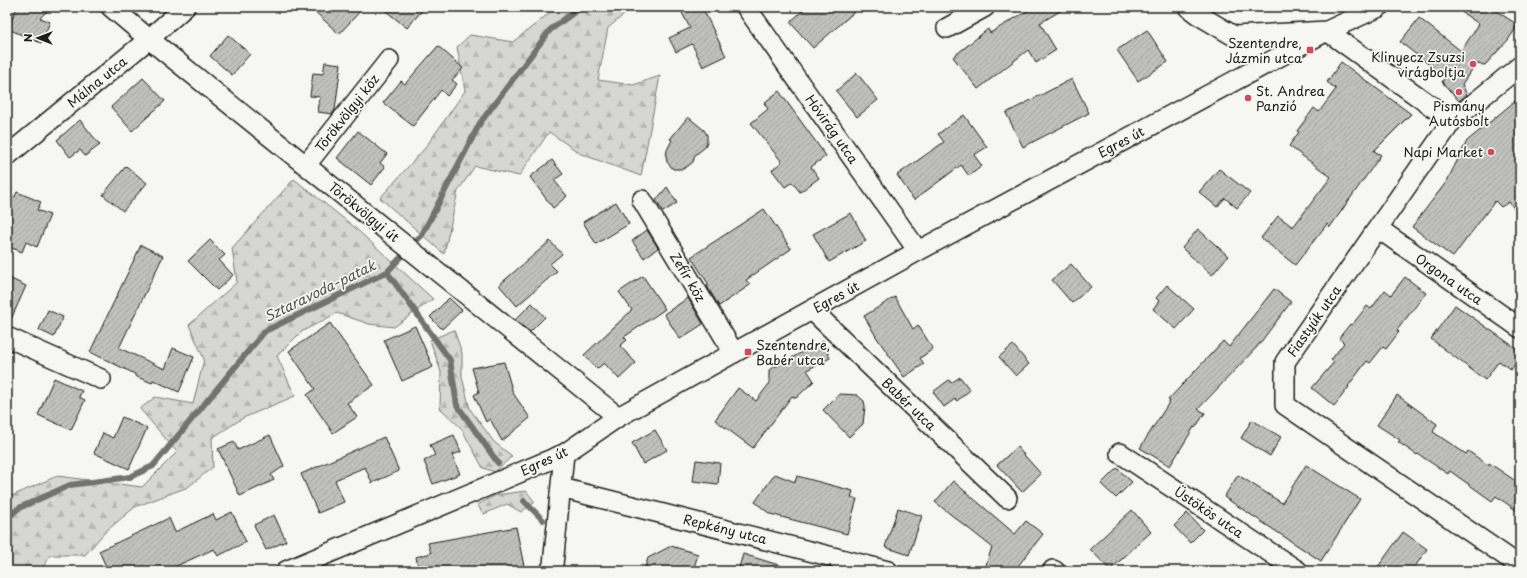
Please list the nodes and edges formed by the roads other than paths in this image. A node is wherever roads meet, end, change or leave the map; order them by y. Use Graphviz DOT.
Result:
graph roads {
  1 [pos="111,7"];
  2 [pos="185,7"];
  3 [pos="746,7"];
  4 [pos="985,7"];
  5 [pos="1188,7"];
  6 [pos="1379,7"];
  7 [pos="947,28"];
  8 [pos="1327,31"];
  9 [pos="149,39"];
  10 [pos="389,60"];
  11 [pos="1517,73"];
  12 [pos="1452,121"];
  13 [pos="7,156"];
  14 [pos="306,165"];
  15 [pos="642,200"];
  16 [pos="1379,229"];
  17 [pos="918,251"];
  18 [pos="812,310"];
  19 [pos="1518,324"];
  20 [pos="7,337"];
  21 [pos="734,353"];
  22 [pos="101,380"];
  23 [pos="618,417"];
  24 [pos="1120,453"];
  25 [pos="564,454"];
  26 [pos="561,488"];
  27 [pos="1006,498"];
  28 [pos="1520,566"];
  29 [pos="286,571"];
  30 [pos="550,571"];
  31 [pos="888,571"];
  32 [pos="1298,571"];
  1 -- 9 [label="street, Törökvölgyi út"];
  2 -- 9 [label="street, Málna utca"];
  3 -- 17 [label="street, Hóvirág utca"];
  4 -- 7 [label="street"];
  5 -- 8 [label="street"];
  6 -- 8 [label="street, Egres út"];
  8 -- 12 [label="street"];
  8 -- 17 [label="street, Egres út"];
  9 -- 13 [label="street, Málna utca"];
  9 -- 14 [label="street, Törökvölgyi út"];
  10 -- 14 [label="street, Törökvölgyi köz"];
  11 -- 12 [label="street, Fiastyúk utca"];
  12 -- 16 [label="street, Fiastyúk utca"];
  14 -- 23 [label="street, Törökvölgyi út"];
  15 -- 21 [label="street, Zefír köz"];
  16 -- 19 [label="street, Orgona utca"];
  16 -- 28 [label="street, Fiastyúk utca"];
  17 -- 18 [label="street, Egres út"];
  18 -- 21 [label="street, Egres út"];
  18 -- 27 [label="street, Babér utca"];
  20 -- 22 [label="street"];
  21 -- 23 [label="street, Egres út"];
  23 -- 25 [label="street, Egres út"];
  24 -- 32 [label="street, Üstökös utca"];
  25 -- 26 [label="street"];
  25 -- 29 [label="street, Egres út"];
  26 -- 30 [label="street"];
  26 -- 31 [label="street, Repkény utca"];
}
